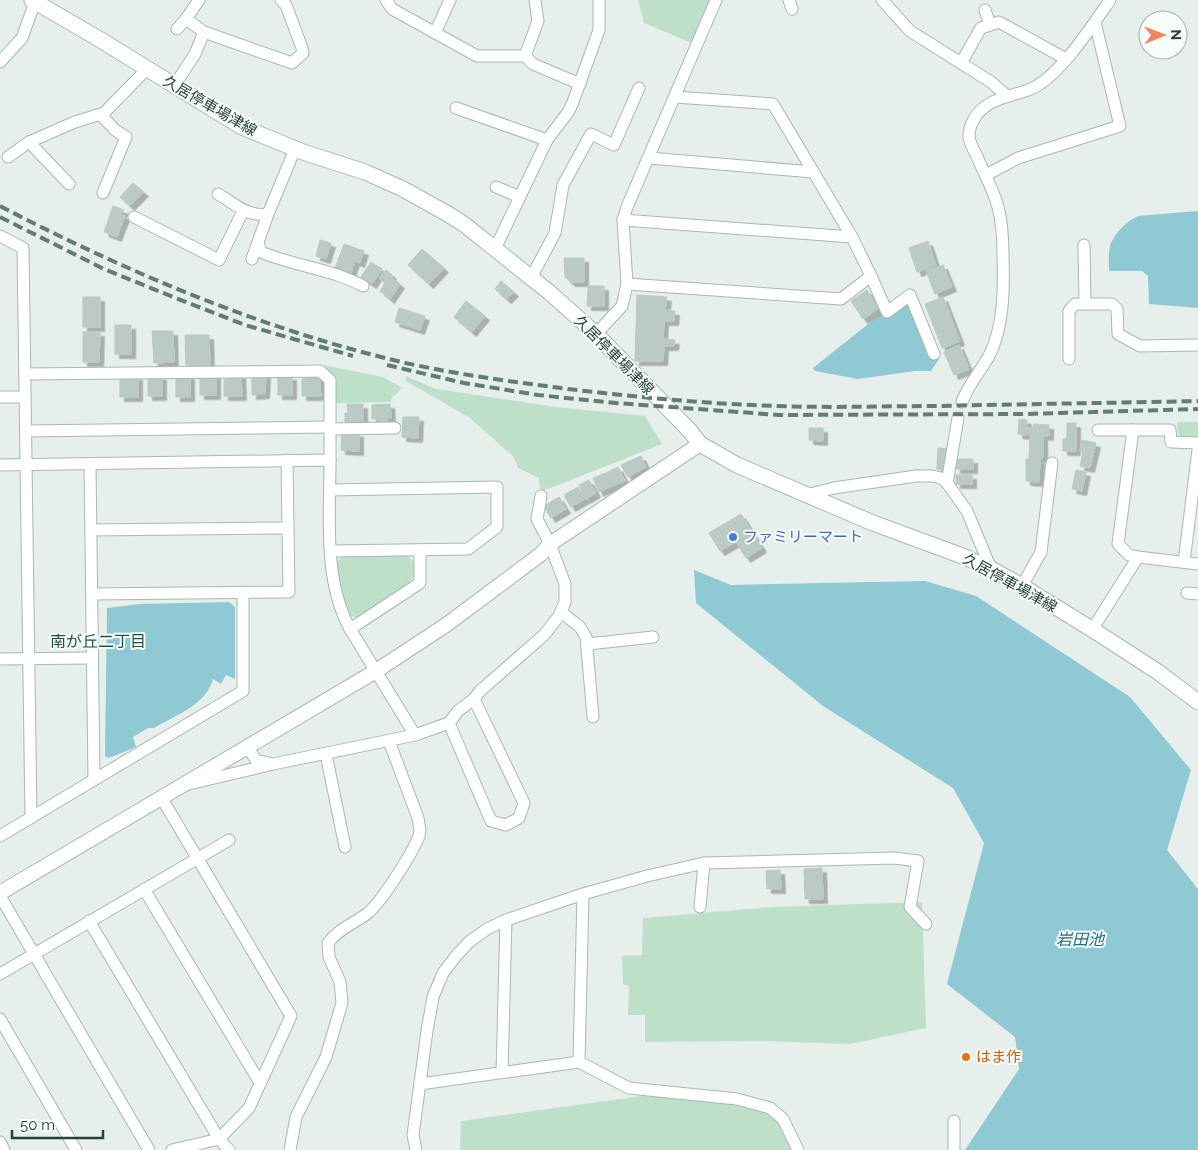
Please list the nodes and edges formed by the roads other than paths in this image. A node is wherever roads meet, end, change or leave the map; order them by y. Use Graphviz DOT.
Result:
graph roads {
  1 [pos="199,0"];
  2 [pos="281,0"];
  3 [pos="386,0"];
  4 [pos="450,0"];
  5 [pos="535,0"];
  6 [pos="599,0"];
  7 [pos="716,0"];
  8 [pos="882,0"];
  9 [pos="1110,0"];
  10 [pos="34,1"];
  11 [pos="985,10"];
  12 [pos="186,19"];
  13 [pos="1095,22"];
  14 [pos="990,25"];
  15 [pos="177,29"];
  16 [pos="204,32"];
  17 [pos="435,33"];
  18 [pos="525,56"];
  19 [pos="1066,59"];
  20 [pos="0,62"];
  21 [pos="961,63"];
  22 [pos="147,70"];
  23 [pos="580,84"];
  24 [pos="174,86"];
  25 [pos="639,88"];
  26 [pos="1007,96"];
  27 [pos="675,97"];
  28 [pos="456,108"];
  29 [pos="101,115"];
  30 [pos="548,140"];
  31 [pos="29,142"];
  32 [pos="295,149"];
  33 [pos="8,157"];
  34 [pos="649,158"];
  35 [pos="813,172"];
  36 [pos="986,175"];
  37 [pos="69,184"];
  38 [pos="496,187"];
  39 [pos="103,193"];
  40 [pos="218,194"];
  41 [pos="520,197"];
  42 [pos="245,211"];
  43 [pos="268,214"];
  44 [pos="134,217"];
  45 [pos="623,220"];
  46 [pos="0,236"];
  47 [pos="852,237"];
  48 [pos="258,243"];
  49 [pos="1084,246"];
  50 [pos="496,249"];
  51 [pos="252,258"];
  52 [pos="871,276"];
  53 [pos="531,278"];
  54 [pos="627,284"];
  55 [pos="363,286"];
  56 [pos="1085,304"];
  57 [pos="596,334"];
  58 [pos="1198,345"];
  59 [pos="934,354"];
  60 [pos="1069,359"];
  61 [pos="25,374"];
  62 [pos="25,397"];
  63 [pos="0,398"];
  64 [pos="962,402"];
  65 [pos="958,418"];
  66 [pos="330,428"];
  67 [pos="395,428"];
  68 [pos="1098,430"];
  69 [pos="1133,430"];
  70 [pos="26,431"];
  71 [pos="1198,443"];
  72 [pos="700,444"];
  73 [pos="1198,450"];
  74 [pos="287,460"];
  75 [pos="330,460"];
  76 [pos="1052,463"];
  77 [pos="90,464"];
  78 [pos="0,465"];
  79 [pos="26,465"];
  80 [pos="947,483"];
  81 [pos="330,490"];
  82 [pos="806,495"];
  83 [pos="541,496"];
  84 [pos="288,528"];
  85 [pos="91,530"];
  86 [pos="550,544"];
  87 [pos="420,550"];
  88 [pos="331,551"];
  89 [pos="1138,558"];
  90 [pos="1184,562"];
  91 [pos="1198,564"];
  92 [pos="991,569"];
  93 [pos="1022,586"];
  94 [pos="243,593"];
  95 [pos="92,594"];
  96 [pos="561,612"];
  97 [pos="350,630"];
  98 [pos="1092,630"];
  99 [pos="653,637"];
  100 [pos="588,644"];
  101 [pos="28,658"];
  102 [pos="92,658"];
  103 [pos="0,659"];
  104 [pos="376,670"];
  105 [pos="474,699"];
  106 [pos="1198,702"];
  107 [pos="593,717"];
  108 [pos="449,722"];
  109 [pos="415,735"];
  110 [pos="389,741"];
  111 [pos="247,746"];
  112 [pos="326,754"];
  113 [pos="273,764"];
  114 [pos="94,780"];
  115 [pos="180,787"];
  116 [pos="161,797"];
  117 [pos="31,818"];
  118 [pos="0,836"];
  119 [pos="229,840"];
  120 [pos="344,847"];
  121 [pos="197,858"];
  122 [pos="704,863"];
  123 [pos="144,889"];
  124 [pos="583,894"];
  125 [pos="0,895"];
  126 [pos="700,907"];
  127 [pos="506,920"];
  128 [pos="89,921"];
  129 [pos="926,924"];
  130 [pos="34,954"];
  131 [pos="0,974"];
  132 [pos="0,1018"];
  133 [pos="579,1062"];
  134 [pos="502,1072"];
  135 [pos="260,1083"];
  136 [pos="420,1084"];
  137 [pos="954,1120"];
  138 [pos="219,1139"];
  139 [pos="0,1142"];
  140 [pos="4,1150"];
  141 [pos="76,1150"];
  142 [pos="149,1150"];
  143 [pos="172,1150"];
  144 [pos="229,1150"];
  145 [pos="290,1150"];
  146 [pos="416,1150"];
  147 [pos="798,1150"];
  148 [pos="954,1150"];
  1 -- 12 [label="street"];
  2 -- 16 [label="street"];
  3 -- 17 [label="street"];
  4 -- 17 [label="street"];
  5 -- 18 [label="street"];
  6 -- 23 [label="street"];
  7 -- 27 [label="street"];
  8 -- 21 [label="street"];
  9 -- 13 [label="street"];
  10 -- 20 [label="street"];
  10 -- 22 [label="main road, 久居停車場津線"];
  11 -- 14 [label="street"];
  12 -- 15 [label="street"];
  12 -- 16 [label="street"];
  13 -- 19 [label="street"];
  13 -- 36 [label="street"];
  14 -- 19 [label="street"];
  14 -- 21 [label="street"];
  16 -- 24 [label="street"];
  17 -- 18 [label="street"];
  18 -- 23 [label="street"];
  19 -- 26 [label="street"];
  21 -- 26 [label="street"];
  22 -- 24 [label="main road, 久居停車場津線"];
  22 -- 29 [label="street"];
  23 -- 30 [label="street"];
  24 -- 32 [label="main road, 久居停車場津線"];
  25 -- 53 [label="street"];
  26 -- 36 [label="street"];
  27 -- 34 [label="street"];
  27 -- 35 [label="street"];
  28 -- 30 [label="street"];
  29 -- 31 [label="street"];
  29 -- 39 [label="street"];
  30 -- 41 [label="street"];
  31 -- 33 [label="street"];
  31 -- 37 [label="street"];
  32 -- 43 [label="street"];
  32 -- 50 [label="main road, 久居停車場津線"];
  34 -- 35 [label="street"];
  34 -- 45 [label="street"];
  35 -- 47 [label="street"];
  36 -- 64 [label="street"];
  38 -- 41 [label="street"];
  40 -- 42 [label="street"];
  41 -- 50 [label="street"];
  42 -- 43 [label="street"];
  42 -- 44 [label="street"];
  43 -- 48 [label="street"];
  45 -- 47 [label="street"];
  45 -- 54 [label="street"];
  46 -- 61 [label="street"];
  47 -- 52 [label="street"];
  48 -- 51 [label="street"];
  48 -- 55 [label="street"];
  49 -- 56 [label="street"];
  50 -- 53 [label="main road, 久居停車場津線"];
  52 -- 54 [label="street"];
  52 -- 59 [label="street"];
  53 -- 57 [label="main road, 久居停車場津線"];
  54 -- 57 [label="street"];
  56 -- 58 [label="street"];
  56 -- 60 [label="street"];
  57 -- 72 [label="main road, 久居停車場津線"];
  61 -- 62 [label="street"];
  61 -- 66 [label="street"];
  62 -- 63 [label="street"];
  62 -- 70 [label="street"];
  65 -- 80 [label="street"];
  66 -- 67 [label="street"];
  66 -- 70 [label="street"];
  66 -- 75 [label="street"];
  68 -- 69 [label="street"];
  69 -- 71 [label="street"];
  69 -- 89 [label="street"];
  70 -- 79 [label="street"];
  72 -- 82 [label="main road, 久居停車場津線"];
  72 -- 86 [label="street"];
  73 -- 90 [label="street"];
  74 -- 75 [label="street"];
  74 -- 77 [label="street"];
  74 -- 84 [label="street"];
  75 -- 81 [label="street"];
  76 -- 93 [label="street"];
  77 -- 79 [label="street"];
  77 -- 85 [label="street"];
  78 -- 79 [label="street"];
  79 -- 101 [label="street"];
  80 -- 82 [label="street"];
  80 -- 92 [label="street"];
  81 -- 87 [label="street"];
  81 -- 88 [label="street"];
  82 -- 92 [label="main road, 久居停車場津線"];
  83 -- 86 [label="street"];
  84 -- 85 [label="street"];
  84 -- 94 [label="street"];
  85 -- 95 [label="street"];
  86 -- 96 [label="street"];
  86 -- 104 [label="street"];
  87 -- 88 [label="street"];
  87 -- 97 [label="street"];
  88 -- 97 [label="street"];
  89 -- 90 [label="street"];
  89 -- 98 [label="street"];
  90 -- 91 [label="street"];
  92 -- 93 [label="main road, 久居停車場津線"];
  93 -- 98 [label="main road, 久居停車場津線"];
  94 -- 95 [label="street"];
  94 -- 114 [label="street"];
  95 -- 102 [label="street"];
  96 -- 100 [label="street"];
  96 -- 105 [label="street"];
  97 -- 104 [label="street"];
  98 -- 106 [label="main road, 久居停車場津線"];
  99 -- 100 [label="street"];
  100 -- 107 [label="street"];
  101 -- 102 [label="street"];
  101 -- 103 [label="street"];
  101 -- 117 [label="street"];
  102 -- 114 [label="street"];
  104 -- 109 [label="street"];
  104 -- 111 [label="street"];
  105 -- 108 [label="street"];
  105 -- 108 [label="street"];
  108 -- 109 [label="street"];
  109 -- 110 [label="street"];
  110 -- 112 [label="street"];
  110 -- 145 [label="street"];
  111 -- 113 [label="street"];
  111 -- 115 [label="street"];
  112 -- 113 [label="street"];
  112 -- 120 [label="street"];
  113 -- 115 [label="street"];
  114 -- 117 [label="street"];
  115 -- 116 [label="street"];
  116 -- 121 [label="street"];
  116 -- 125 [label="street"];
  117 -- 118 [label="street"];
  119 -- 121 [label="street"];
  121 -- 123 [label="street"];
  121 -- 135 [label="street"];
  122 -- 124 [label="street"];
  122 -- 126 [label="street"];
  122 -- 129 [label="street"];
  123 -- 128 [label="street"];
  123 -- 135 [label="street"];
  124 -- 127 [label="street"];
  124 -- 133 [label="street"];
  125 -- 130 [label="street"];
  127 -- 134 [label="street"];
  127 -- 136 [label="street"];
  128 -- 130 [label="street"];
  128 -- 138 [label="street"];
  130 -- 131 [label="street"];
  130 -- 142 [label="street"];
  132 -- 141 [label="street"];
  133 -- 134 [label="street"];
  133 -- 147 [label="street"];
  134 -- 136 [label="street"];
  135 -- 138 [label="street"];
  136 -- 146 [label="street"];
  137 -- 148 [label="street"];
  138 -- 143 [label="street"];
  138 -- 144 [label="street"];
  139 -- 140 [label="street"];
}
